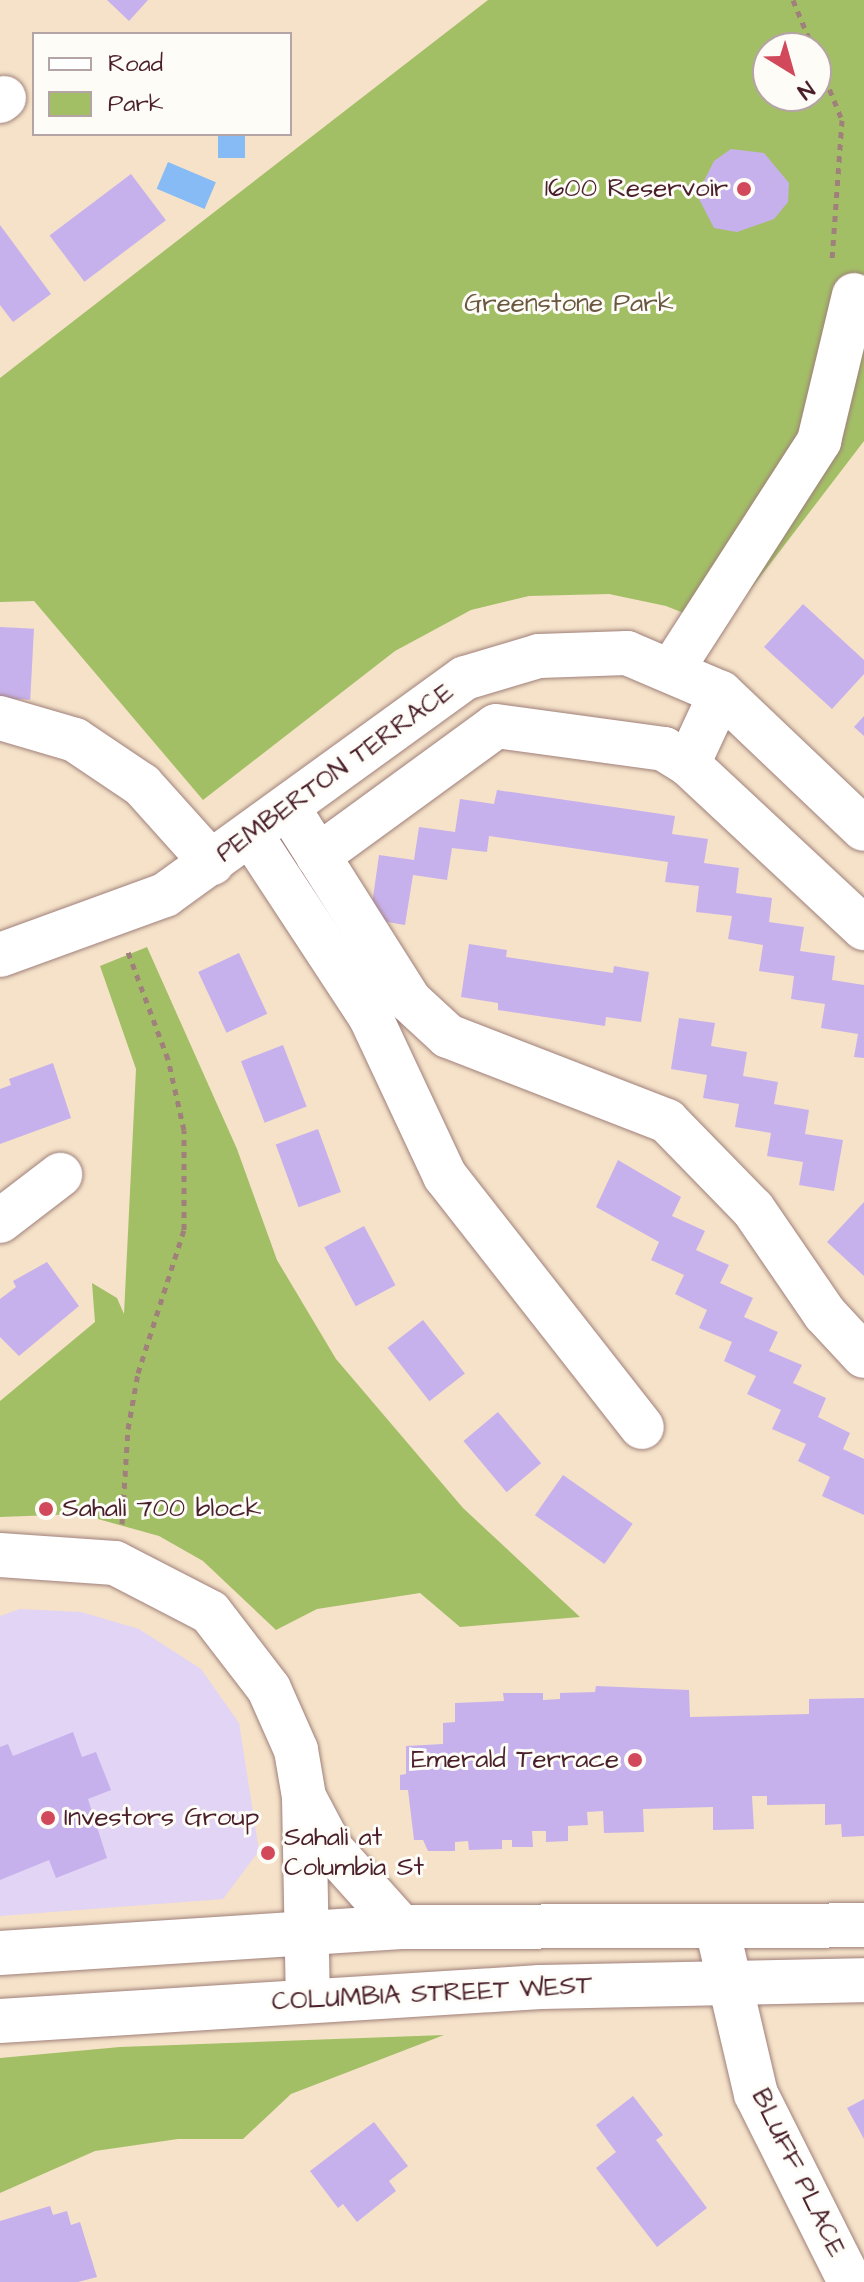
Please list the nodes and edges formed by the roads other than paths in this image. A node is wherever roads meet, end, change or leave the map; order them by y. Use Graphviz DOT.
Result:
graph roads {
  1 [pos="854,295"];
  2 [pos="671,671"];
  3 [pos="721,693"];
  4 [pos="0,718"];
  5 [pos="688,764"];
  6 [pos="288,808"];
  7 [pos="864,829"];
  8 [pos="251,835"];
  9 [pos="318,856"];
  10 [pos="212,863"];
  11 [pos="858,910"];
  12 [pos="0,955"];
  13 [pos="60,1175"];
  14 [pos="0,1221"];
  15 [pos="864,1356"];
  16 [pos="642,1427"];
  17 [pos="0,1555"];
  18 [pos="304,1797"];
  19 [pos="864,1925"];
  20 [pos="401,1927"];
  21 [pos="717,1928"];
  22 [pos="308,1932"];
  23 [pos="0,1953"];
  24 [pos="864,1980"];
  25 [pos="730,1985"];
  26 [pos="308,2000"];
  27 [pos="0,2021"];
  28 [pos="848,2278"];
  1 -- 2 [label="street"];
  2 -- 3 [label="street, PEMBERTON TERRACE"];
  2 -- 6 [label="street, PEMBERTON TERRACE"];
  3 -- 5 [label="street"];
  3 -- 7 [label="street, PEMBERTON TERRACE"];
  4 -- 10 [label="street"];
  5 -- 9 [label="street"];
  5 -- 11 [label="street"];
  6 -- 8 [label="street, PEMBERTON TERRACE"];
  6 -- 9 [label="street"];
  8 -- 10 [label="street, PEMBERTON TERRACE"];
  8 -- 16 [label="street"];
  9 -- 15 [label="street"];
  10 -- 12 [label="street, PEMBERTON TERRACE"];
  13 -- 14 [label="street"];
  17 -- 18 [label="street"];
  18 -- 20 [label="street"];
  18 -- 22 [label="street"];
  19 -- 21 [label="street"];
  20 -- 21 [label="street"];
  20 -- 22 [label="street"];
  21 -- 25 [label="street, BLUFF PLACE"];
  22 -- 23 [label="street"];
  22 -- 26 [label="street"];
  24 -- 25 [label="street, COLUMBIA STREET WEST"];
  25 -- 26 [label="street, COLUMBIA STREET WEST"];
  25 -- 28 [label="street, BLUFF PLACE"];
  26 -- 27 [label="street, COLUMBIA STREET WEST"];
}
